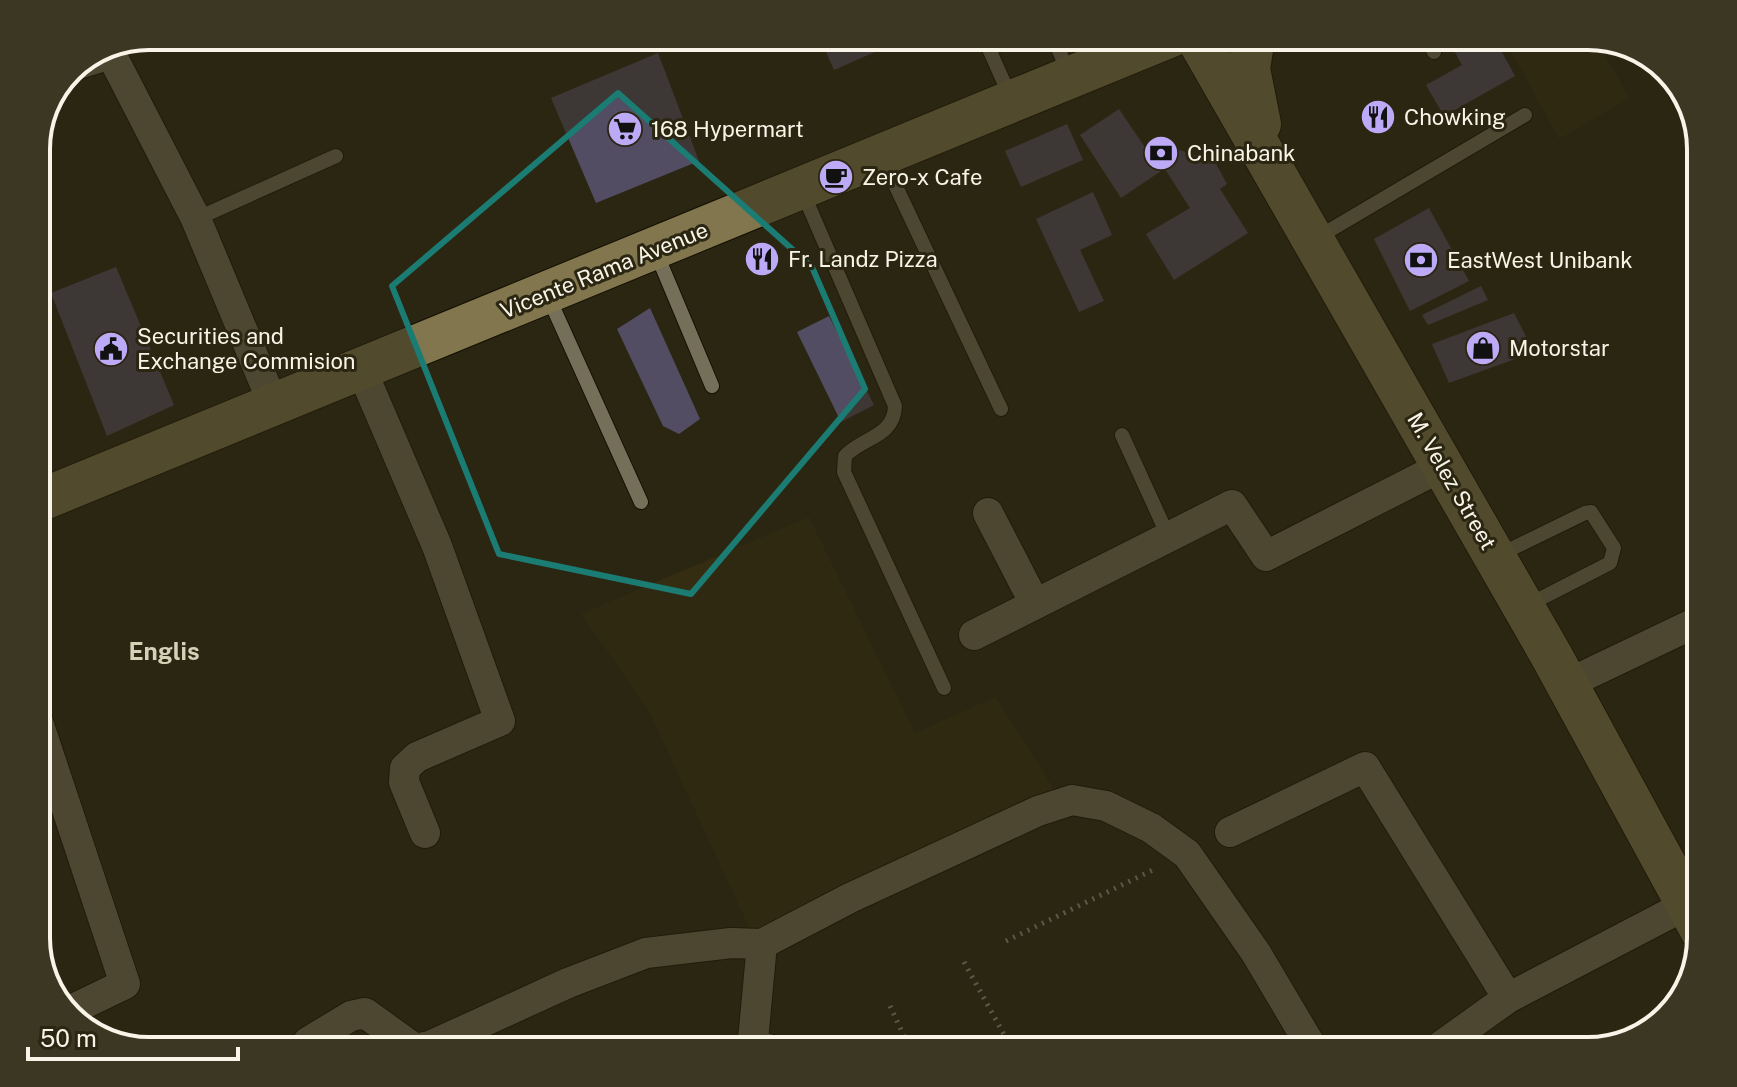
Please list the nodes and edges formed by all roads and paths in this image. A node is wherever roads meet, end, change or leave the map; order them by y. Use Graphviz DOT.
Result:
graph roads {
  1 [pos="989,50"];
  2 [pos="1059,50"];
  3 [pos="1138,50"];
  4 [pos="1204,50"];
  5 [pos="1251,50"];
  6 [pos="113,56"];
  7 [pos="1071,79"];
  8 [pos="1013,102"];
  9 [pos="1525,115"];
  10 [pos="881,155"];
  11 [pos="336,156"];
  12 [pos="1276,174"];
  13 [pos="801,189"];
  14 [pos="196,219"];
  15 [pos="1313,241"];
  16 [pos="655,250"];
  17 [pos="547,293"];
  18 [pos="362,371"];
  19 [pos="712,386"];
  20 [pos="274,406"];
  21 [pos="1001,409"];
  22 [pos="1122,435"];
  23 [pos="1443,466"];
  24 [pos="50,496"];
  25 [pos="641,502"];
  26 [pos="988,513"];
  27 [pos="1169,538"];
  28 [pos="1495,556"];
  29 [pos="1035,604"];
  30 [pos="1524,608"];
  31 [pos="1687,627"];
  32 [pos="974,635"];
  33 [pos="1567,684"];
  34 [pos="944,688"];
  35 [pos="50,758"];
  36 [pos="1230,832"];
  37 [pos="425,833"];
  38 [pos="1187,854"];
  39 [pos="1687,904"];
  40 [pos="1687,920"];
  41 [pos="1006,941"];
  42 [pos="762,944"];
  43 [pos="964,962"];
  44 [pos="1508,998"];
  45 [pos="890,1006"];
  46 [pos="78,1007"];
  47 [pos="316,1037"];
  48 [pos="398,1037"];
  49 [pos="450,1037"];
  50 [pos="754,1037"];
  51 [pos="904,1037"];
  52 [pos="1005,1037"];
  53 [pos="1306,1037"];
  54 [pos="1454,1037"];
  1 -- 8 [label="lane"];
  2 -- 7 [label="lane"];
  3 -- 7 [label="main road, Vicente Rama Avenue"];
  4 -- 12 [label="main road, M. Velez Street"];
  5 -- 12 [label="main road"];
  6 -- 14 [label="street"];
  7 -- 8 [label="main road, Vicente Rama Avenue"];
  8 -- 10 [label="main road, Vicente Rama Avenue"];
  9 -- 15 [label="lane"];
  10 -- 13 [label="main road, Vicente Rama Avenue"];
  10 -- 21 [label="lane"];
  11 -- 14 [label="lane"];
  12 -- 15 [label="main road, M. Velez Street"];
  13 -- 16 [label="main road, Vicente Rama Avenue"];
  13 -- 34 [label="lane"];
  14 -- 20 [label="street"];
  15 -- 23 [label="main road, M. Velez Street"];
  16 -- 17 [label="main road, Vicente Rama Avenue"];
  16 -- 19 [label="lane"];
  17 -- 18 [label="main road, Vicente Rama Avenue"];
  17 -- 25 [label="lane"];
  18 -- 20 [label="main road, Vicente Rama Avenue"];
  18 -- 37 [label="street"];
  20 -- 24 [label="main road, Vicente Rama Avenue"];
  22 -- 27 [label="lane"];
  23 -- 27 [label="street"];
  23 -- 28 [label="main road, M. Velez Street"];
  26 -- 29 [label="street"];
  27 -- 29 [label="street"];
  28 -- 30 [label="main road, M. Velez Street"];
  28 -- 30 [label="lane"];
  29 -- 32 [label="street"];
  30 -- 33 [label="main road, M. Velez Street"];
  31 -- 33 [label="street"];
  33 -- 39 [label="main road, M. Velez Street"];
  35 -- 46 [label="street"];
  36 -- 44 [label="street"];
  38 -- 41 [label="path"];
  38 -- 42 [label="street"];
  38 -- 53 [label="street"];
  40 -- 44 [label="street"];
  42 -- 49 [label="street"];
  42 -- 50 [label="street"];
  43 -- 52 [label="path"];
  44 -- 54 [label="street"];
  45 -- 51 [label="path"];
  47 -- 48 [label="street"];
}
